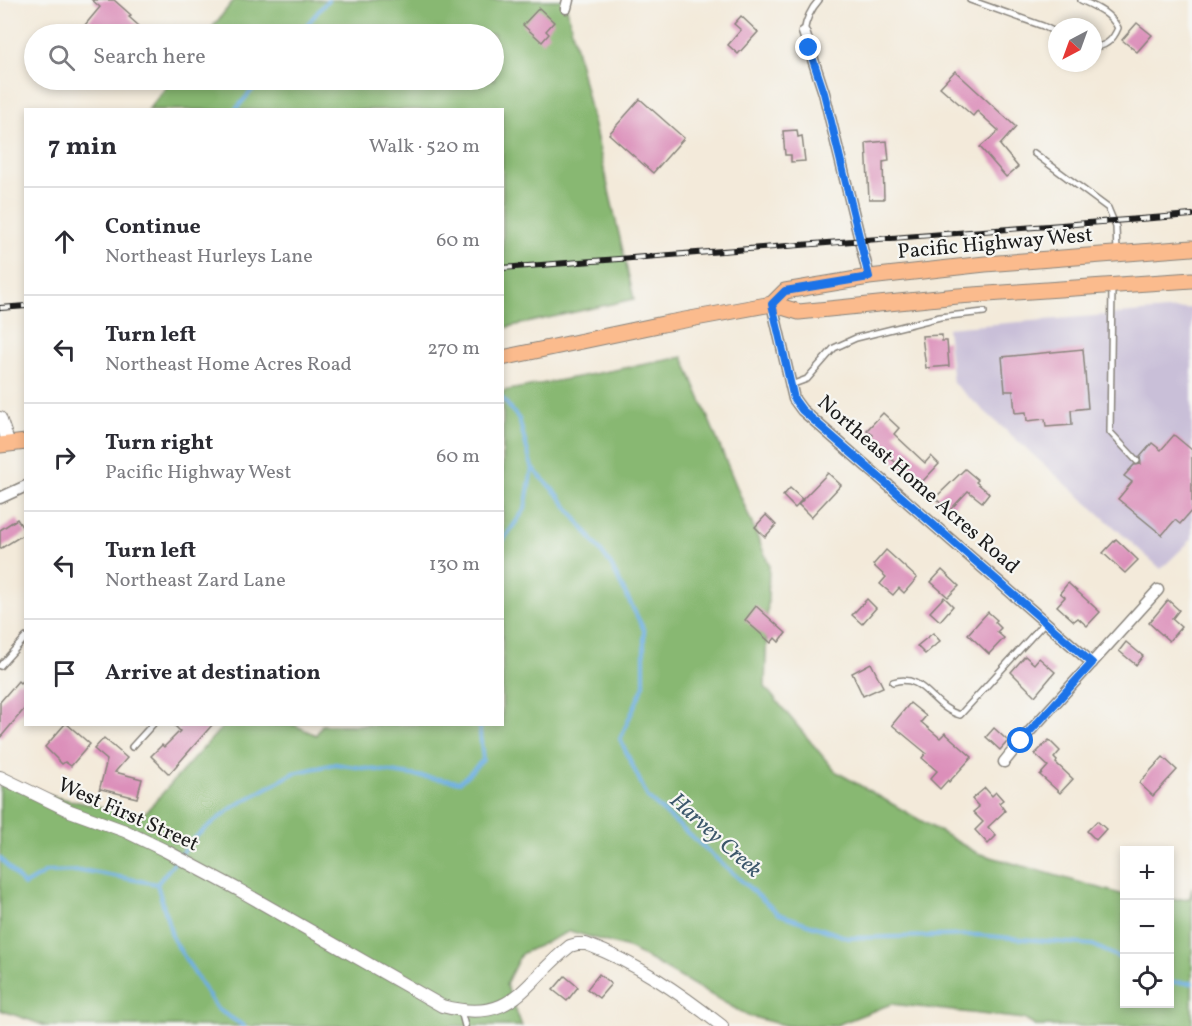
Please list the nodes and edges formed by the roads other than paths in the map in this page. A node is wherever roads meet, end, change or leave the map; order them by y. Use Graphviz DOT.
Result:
graph roads {
  1 [pos="819,0"];
  2 [pos="970,0"];
  3 [pos="1081,0"];
  4 [pos="1048,28"];
  5 [pos="804,32"];
  6 [pos="1102,46"];
  7 [pos="1034,153"];
  8 [pos="1192,248"];
  9 [pos="1118,254"];
  10 [pos="869,277"];
  11 [pos="1192,280"];
  12 [pos="1112,286"];
  13 [pos="772,304"];
  14 [pos="984,312"];
  15 [pos="504,358"];
  16 [pos="791,385"];
  17 [pos="0,418"];
  18 [pos="24,442"];
  19 [pos="4,445"];
  20 [pos="1137,460"];
  21 [pos="24,487"];
  22 [pos="0,498"];
  23 [pos="1158,590"];
  24 [pos="1045,622"];
  25 [pos="24,639"];
  26 [pos="1092,663"];
  27 [pos="0,666"];
  28 [pos="893,682"];
  29 [pos="151,726"];
  30 [pos="132,747"];
  31 [pos="1004,762"];
  32 [pos="0,777"];
  33 [pos="461,1011"];
  34 [pos="465,1026"];
  35 [pos="722,1026"];
  1 -- 5 [label="lane"];
  2 -- 4 [label="lane"];
  3 -- 6 [label="lane"];
  5 -- 10 [label="street"];
  7 -- 9 [label="lane"];
  8 -- 9 [label="main road, Pacific Highway West"];
  9 -- 10 [label="main road, Pacific Highway West"];
  10 -- 13 [label="main road, Pacific Highway West"];
  11 -- 12 [label="main road, Pacific Highway West"];
  12 -- 13 [label="main road, Pacific Highway West"];
  12 -- 20 [label="lane"];
  13 -- 15 [label="main road, Pacific Highway West"];
  13 -- 16 [label="street, Northeast Home Acres Road"];
  14 -- 16 [label="lane"];
  16 -- 24 [label="street, Northeast Home Acres Road"];
  17 -- 19 [label="street"];
  18 -- 19 [label="main road"];
  21 -- 22 [label="street"];
  23 -- 26 [label="street"];
  24 -- 26 [label="street, Northeast Home Acres Road"];
  24 -- 28 [label="lane"];
  25 -- 27 [label="lane"];
  26 -- 31 [label="street"];
  29 -- 30 [label="lane"];
  32 -- 33 [label="street, West First Street"];
  33 -- 34 [label="lane"];
  33 -- 35 [label="street"];
}
